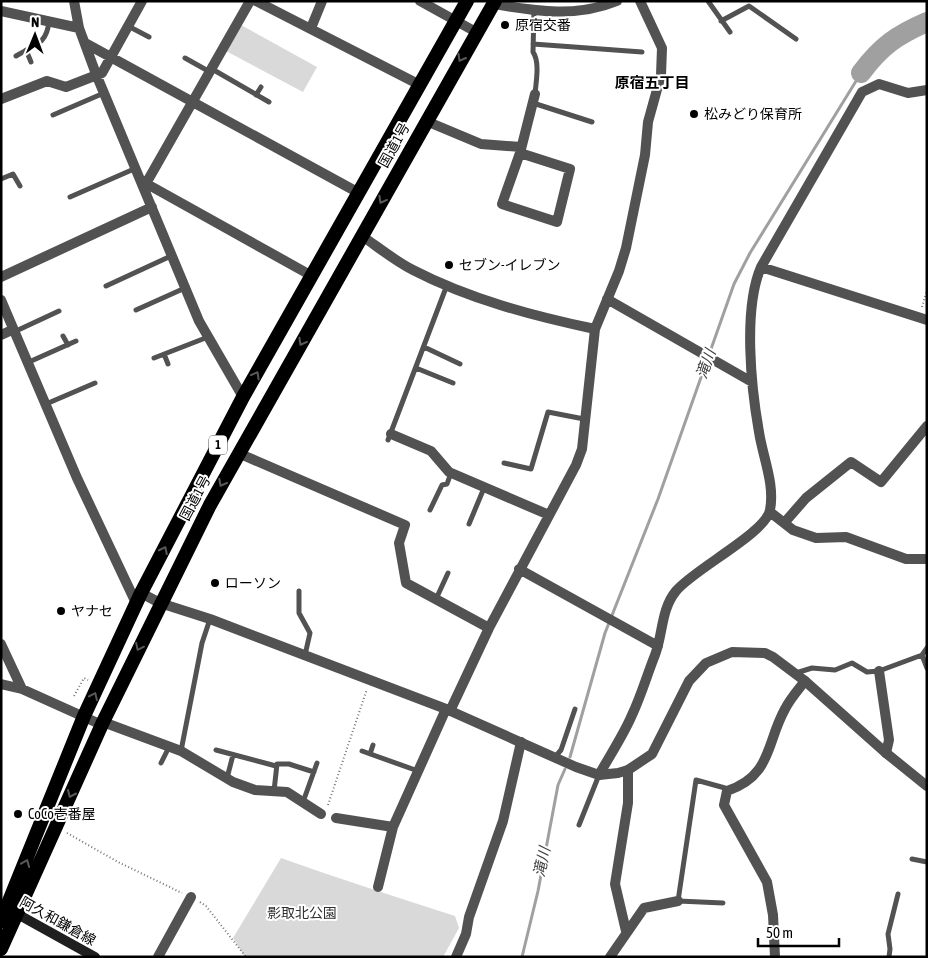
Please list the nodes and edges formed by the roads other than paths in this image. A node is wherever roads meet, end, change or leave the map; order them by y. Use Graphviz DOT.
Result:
graph roads {
  1 [pos="74,1"];
  2 [pos="142,1"];
  3 [pos="250,1"];
  4 [pos="256,1"];
  5 [pos="322,1"];
  6 [pos="420,1"];
  7 [pos="467,1"];
  8 [pos="617,1"];
  9 [pos="640,1"];
  10 [pos="708,1"];
  11 [pos="494,3"];
  12 [pos="534,10"];
  13 [pos="1,11"];
  14 [pos="456,20"];
  15 [pos="49,21"];
  16 [pos="722,21"];
  17 [pos="128,26"];
  18 [pos="79,28"];
  19 [pos="311,28"];
  20 [pos="476,32"];
  21 [pos="730,32"];
  22 [pos="149,38"];
  23 [pos="796,39"];
  24 [pos="86,43"];
  25 [pos="533,44"];
  26 [pos="26,50"];
  27 [pos="642,52"];
  28 [pos="16,56"];
  29 [pos="111,56"];
  30 [pos="184,58"];
  31 [pos="31,62"];
  32 [pos="211,70"];
  33 [pos="96,74"];
  34 [pos="420,85"];
  35 [pos="261,87"];
  36 [pos="927,90"];
  37 [pos="104,94"];
  38 [pos="256,95"];
  39 [pos="534,98"];
  40 [pos="1,99"];
  41 [pos="193,101"];
  42 [pos="269,102"];
  43 [pos="53,115"];
  44 [pos="426,121"];
  45 [pos="592,122"];
  46 [pos="521,150"];
  47 [pos="134,169"];
  48 [pos="1,179"];
  49 [pos="146,185"];
  50 [pos="20,186"];
  51 [pos="359,193"];
  52 [pos="70,197"];
  53 [pos="152,207"];
  54 [pos="362,236"];
  55 [pos="171,256"];
  56 [pos="761,267"];
  57 [pos="312,276"];
  58 [pos="1,277"];
  59 [pos="447,285"];
  60 [pos="106,286"];
  61 [pos="185,288"];
  62 [pos="607,299"];
  63 [pos="1,300"];
  64 [pos="136,310"];
  65 [pos="58,311"];
  66 [pos="923,319"];
  67 [pos="595,329"];
  68 [pos="14,331"];
  69 [pos="1,335"];
  70 [pos="63,336"];
  71 [pos="208,337"];
  72 [pos="76,341"];
  73 [pos="68,345"];
  74 [pos="424,348"];
  75 [pos="164,354"];
  76 [pos="154,358"];
  77 [pos="28,362"];
  78 [pos="168,364"];
  79 [pos="460,364"];
  80 [pos="416,368"];
  81 [pos="752,382"];
  82 [pos="96,383"];
  83 [pos="453,383"];
  84 [pos="243,397"];
  85 [pos="46,404"];
  86 [pos="584,419"];
  87 [pos="927,426"];
  88 [pos="390,437"];
  89 [pos="238,453"];
  90 [pos="504,463"];
  91 [pos="451,473"];
  92 [pos="484,488"];
  93 [pos="430,510"];
  94 [pos="770,512"];
  95 [pos="549,515"];
  96 [pos="785,522"];
  97 [pos="469,524"];
  98 [pos="927,559"];
  99 [pos="519,569"];
  100 [pos="448,573"];
  101 [pos="299,591"];
  102 [pos="139,598"];
  103 [pos="436,599"];
  104 [pos="160,603"];
  105 [pos="210,618"];
  106 [pos="489,628"];
  107 [pos="1,644"];
  108 [pos="658,646"];
  109 [pos="927,648"];
  110 [pos="305,655"];
  111 [pos="922,655"];
  112 [pos="927,668"];
  113 [pos="879,670"];
  114 [pos="796,674"];
  115 [pos="805,681"];
  116 [pos="1,684"];
  117 [pos="22,688"];
  118 [pos="575,709"];
  119 [pos="448,710"];
  120 [pos="84,716"];
  121 [pos="102,723"];
  122 [pos="521,742"];
  123 [pos="373,745"];
  124 [pos="169,746"];
  125 [pos="216,750"];
  126 [pos="181,751"];
  127 [pos="362,751"];
  128 [pos="886,753"];
  129 [pos="370,754"];
  130 [pos="233,755"];
  131 [pos="555,757"];
  132 [pos="162,763"];
  133 [pos="317,763"];
  134 [pos="276,766"];
  135 [pos="628,770"];
  136 [pos="418,771"];
  137 [pos="314,772"];
  138 [pos="599,775"];
  139 [pos="226,778"];
  140 [pos="927,786"];
  141 [pos="274,791"];
  142 [pos="728,791"];
  143 [pos="303,802"];
  144 [pos="324,811"];
  145 [pos="336,818"];
  146 [pos="579,825"];
  147 [pos="393,827"];
  148 [pos="912,859"];
  149 [pos="927,862"];
  150 [pos="378,887"];
  151 [pos="898,894"];
  152 [pos="191,897"];
  153 [pos="678,901"];
  154 [pos="723,903"];
  155 [pos="12,911"];
  156 [pos="1,922"];
  157 [pos="626,931"];
  158 [pos="1,949"];
  159 [pos="95,957"];
  160 [pos="158,957"];
  161 [pos="456,957"];
  162 [pos="610,957"];
  163 [pos="774,957"];
  164 [pos="889,957"];
  1 -- 18 [label="street"];
  2 -- 17 [label="street"];
  3 -- 32 [label="street"];
  4 -- 19 [label="street"];
  5 -- 19 [label="street"];
  6 -- 14 [label="street"];
  7 -- 14 [label="highway, 国道1号 / 1"];
  8 -- 12 [label="street"];
  9 -- 62 [label="street"];
  10 -- 16 [label="lane"];
  11 -- 12 [label="street"];
  11 -- 20 [label="highway, 国道1号 / 1"];
  12 -- 25 [label="lane"];
  13 -- 15 [label="street"];
  14 -- 20 [label="street"];
  14 -- 34 [label="highway, 国道1号 / 1"];
  15 -- 18 [label="street"];
  15 -- 26 [label="lane"];
  16 -- 21 [label="lane"];
  16 -- 23 [label="lane"];
  17 -- 22 [label="lane"];
  17 -- 29 [label="street"];
  18 -- 24 [label="street"];
  19 -- 34 [label="street"];
  20 -- 44 [label="highway, 国道1号 / 1, one-way"];
  24 -- 29 [label="street"];
  24 -- 33 [label="street"];
  25 -- 27 [label="lane"];
  25 -- 39 [label="lane"];
  26 -- 28 [label="lane"];
  26 -- 31 [label="lane"];
  29 -- 33 [label="street"];
  29 -- 41 [label="street"];
  30 -- 32 [label="lane"];
  32 -- 38 [label="lane"];
  32 -- 41 [label="street"];
  33 -- 37 [label="street"];
  33 -- 40 [label="street"];
  34 -- 51 [label="highway, 国道1号 / 1"];
  35 -- 38 [label="lane"];
  36 -- 56 [label="street"];
  37 -- 43 [label="lane"];
  37 -- 47 [label="street"];
  38 -- 42 [label="lane"];
  39 -- 45 [label="lane"];
  39 -- 46 [label="street"];
  41 -- 49 [label="street"];
  41 -- 51 [label="street"];
  44 -- 46 [label="street"];
  44 -- 54 [label="highway, 国道1号 / 1, one-way"];
  46 -- 46 [label="street"];
  47 -- 49 [label="street"];
  47 -- 52 [label="lane"];
  48 -- 50 [label="lane"];
  49 -- 53 [label="street"];
  49 -- 57 [label="street"];
  51 -- 57 [label="highway, 国道1号 / 1"];
  53 -- 55 [label="street"];
  53 -- 58 [label="street"];
  54 -- 59 [label="street"];
  54 -- 89 [label="highway, 国道1号 / 1, one-way"];
  55 -- 60 [label="lane"];
  55 -- 61 [label="street"];
  56 -- 66 [label="street"];
  56 -- 81 [label="street"];
  84 -- 57 [label="highway, 国道1号 / 1, one-way"];
  59 -- 67 [label="street"];
  59 -- 74 [label="lane"];
  61 -- 64 [label="lane"];
  61 -- 71 [label="street"];
  62 -- 67 [label="street"];
  62 -- 81 [label="street"];
  63 -- 68 [label="street"];
  65 -- 68 [label="lane"];
  67 -- 86 [label="street"];
  68 -- 69 [label="street"];
  68 -- 77 [label="street"];
  70 -- 73 [label="lane"];
  71 -- 75 [label="lane"];
  71 -- 84 [label="street"];
  72 -- 73 [label="lane"];
  73 -- 77 [label="lane"];
  74 -- 79 [label="lane"];
  74 -- 80 [label="lane"];
  75 -- 76 [label="lane"];
  75 -- 78 [label="lane"];
  77 -- 85 [label="street"];
  80 -- 83 [label="lane"];
  80 -- 88 [label="lane"];
  81 -- 94 [label="street"];
  82 -- 85 [label="lane"];
  102 -- 84 [label="highway, 国道1号 / 1, one-way"];
  85 -- 102 [label="street"];
  86 -- 90 [label="lane"];
  86 -- 95 [label="street"];
  87 -- 96 [label="street"];
  88 -- 91 [label="street"];
  89 -- 103 [label="street"];
  89 -- 104 [label="highway, 国道1号 / 1, one-way"];
  91 -- 92 [label="street"];
  91 -- 93 [label="lane"];
  92 -- 95 [label="street"];
  92 -- 97 [label="lane"];
  94 -- 96 [label="street"];
  94 -- 108 [label="street"];
  95 -- 99 [label="street"];
  96 -- 98 [label="street"];
  99 -- 106 [label="street"];
  99 -- 108 [label="street"];
  100 -- 103 [label="lane"];
  101 -- 110 [label="lane"];
  102 -- 104 [label="street"];
  120 -- 102 [label="highway, 国道1号 / 1, one-way"];
  103 -- 106 [label="street"];
  104 -- 105 [label="street"];
  104 -- 121 [label="highway, 国道1号 / 1, one-way"];
  105 -- 110 [label="street"];
  105 -- 126 [label="lane"];
  106 -- 119 [label="street"];
  107 -- 117 [label="street"];
  108 -- 138 [label="street"];
  109 -- 111 [label="lane"];
  110 -- 119 [label="street"];
  111 -- 112 [label="lane"];
  111 -- 113 [label="lane"];
  113 -- 114 [label="lane"];
  113 -- 128 [label="street"];
  114 -- 115 [label="street"];
  114 -- 135 [label="street"];
  115 -- 128 [label="street"];
  115 -- 142 [label="street"];
  116 -- 117 [label="street"];
  117 -- 120 [label="street"];
  118 -- 131 [label="lane"];
  119 -- 122 [label="street"];
  119 -- 136 [label="street"];
  120 -- 121 [label="street"];
  155 -- 120 [label="highway, 国道1号 / 1, one-way"];
  121 -- 124 [label="street"];
  121 -- 155 [label="highway, 国道1号 / 1, one-way"];
  122 -- 131 [label="street"];
  122 -- 161 [label="street"];
  123 -- 129 [label="lane"];
  124 -- 126 [label="street"];
  124 -- 132 [label="lane"];
  125 -- 130 [label="lane"];
  126 -- 139 [label="street"];
  127 -- 129 [label="lane"];
  128 -- 140 [label="street"];
  129 -- 136 [label="lane"];
  130 -- 134 [label="lane"];
  130 -- 139 [label="lane"];
  131 -- 138 [label="street"];
  133 -- 137 [label="lane"];
  134 -- 137 [label="lane"];
  134 -- 141 [label="lane"];
  135 -- 138 [label="street"];
  135 -- 157 [label="street"];
  136 -- 147 [label="street"];
  137 -- 143 [label="lane"];
  138 -- 146 [label="lane"];
  139 -- 141 [label="street"];
  141 -- 143 [label="street"];
  142 -- 153 [label="lane"];
  142 -- 163 [label="street"];
  143 -- 144 [label="street"];
  145 -- 147 [label="street"];
  147 -- 150 [label="street"];
  148 -- 149 [label="lane"];
  151 -- 164 [label="lane"];
  152 -- 160 [label="street"];
  153 -- 154 [label="lane"];
  153 -- 157 [label="street"];
  155 -- 156 [label="highway, 国道1号 / 1"];
  155 -- 158 [label="highway, 国道1号 / 1"];
  155 -- 159 [label="main road, 阿久和鎌倉線"];
  157 -- 162 [label="street"];
}
